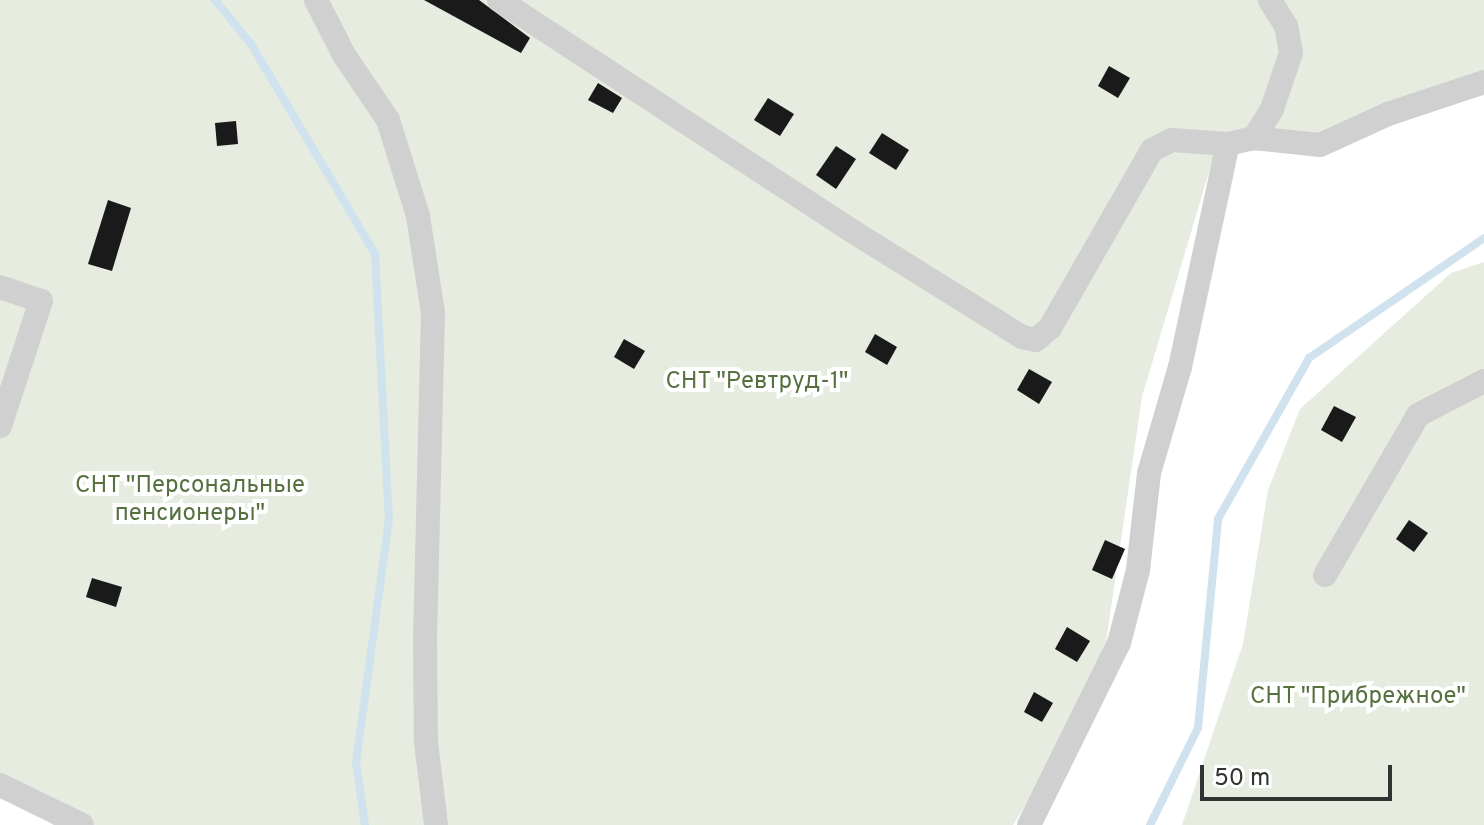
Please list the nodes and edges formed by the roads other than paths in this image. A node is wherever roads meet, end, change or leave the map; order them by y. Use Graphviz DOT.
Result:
graph roads {
  1 [pos="316,0"];
  2 [pos="499,0"];
  3 [pos="1270,0"];
  4 [pos="1484,82"];
  5 [pos="1254,138"];
  6 [pos="1228,144"];
  7 [pos="0,287"];
  8 [pos="1484,381"];
  9 [pos="0,426"];
  10 [pos="1325,575"];
  11 [pos="0,785"];
  12 [pos="82,825"];
  13 [pos="436,825"];
  14 [pos="1029,825"];
  1 -- 13 [label="street"];
  2 -- 6 [label="street"];
  3 -- 5 [label="street"];
  4 -- 5 [label="street"];
  5 -- 6 [label="street"];
  6 -- 14 [label="street"];
  7 -- 9 [label="street"];
  8 -- 10 [label="street"];
  11 -- 12 [label="street"];
}
